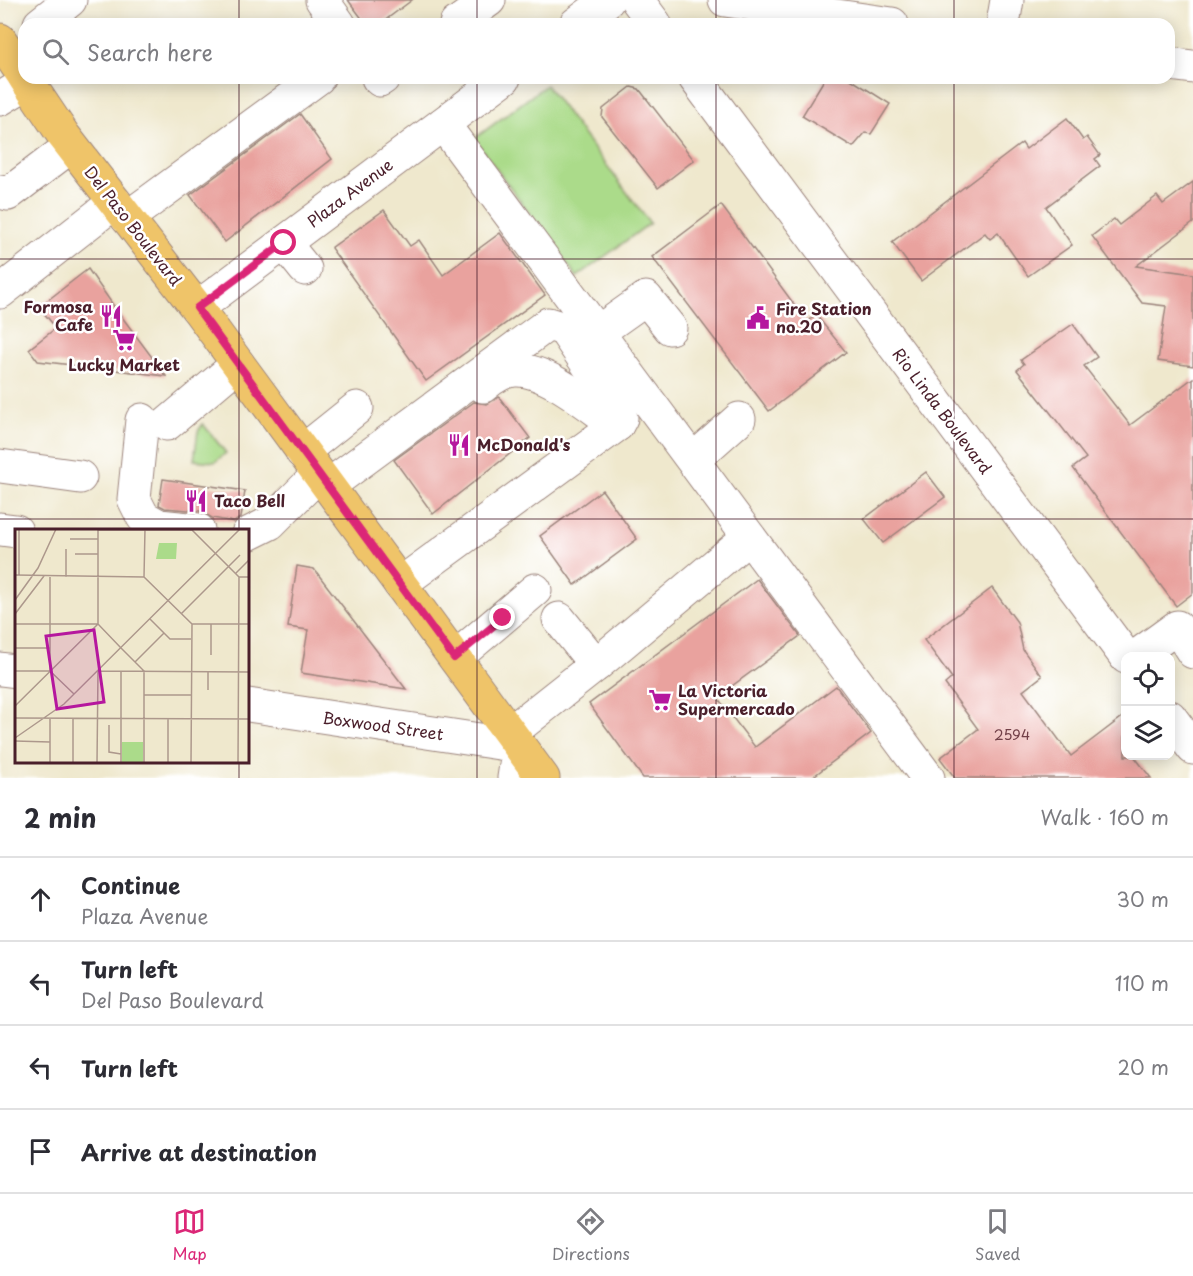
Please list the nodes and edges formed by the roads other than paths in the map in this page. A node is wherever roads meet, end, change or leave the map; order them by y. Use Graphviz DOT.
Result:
graph roads {
  1 [pos="70,0"];
  2 [pos="322,0"];
  3 [pos="489,0"];
  4 [pos="608,0"];
  5 [pos="637,0"];
  6 [pos="725,0"];
  7 [pos="1007,0"];
  8 [pos="48,18"];
  9 [pos="335,18"];
  10 [pos="464,18"];
  11 [pos="584,18"];
  12 [pos="650,18"];
  13 [pos="850,18"];
  14 [pos="1005,18"];
  15 [pos="18,61"];
  16 [pos="1175,65"];
  17 [pos="1193,67"];
  18 [pos="32,84"];
  19 [pos="309,84"];
  20 [pos="496,84"];
  21 [pos="699,84"];
  22 [pos="0,99"];
  23 [pos="442,124"];
  24 [pos="71,146"];
  25 [pos="0,192"];
  26 [pos="121,210"];
  27 [pos="284,243"];
  28 [pos="305,269"];
  29 [pos="0,292"];
  30 [pos="197,308"];
  31 [pos="670,328"];
  32 [pos="598,332"];
  33 [pos="238,364"];
  34 [pos="357,408"];
  35 [pos="443,418"];
  36 [pos="739,419"];
  37 [pos="617,425"];
  38 [pos="391,456"];
  39 [pos="693,460"];
  40 [pos="0,466"];
  41 [pos="80,477"];
  42 [pos="321,477"];
  43 [pos="0,529"];
  44 [pos="182,529"];
  45 [pos="15,531"];
  46 [pos="249,534"];
  47 [pos="749,537"];
  48 [pos="400,584"];
  49 [pos="535,590"];
  50 [pos="559,619"];
  51 [pos="1121,652"];
  52 [pos="1144,652"];
  53 [pos="1193,652"];
  54 [pos="454,658"];
  55 [pos="596,665"];
  56 [pos="0,669"];
  57 [pos="15,671"];
  58 [pos="267,716"];
  59 [pos="1175,724"];
  60 [pos="514,740"];
  61 [pos="1193,748"];
  62 [pos="514,778"];
  63 [pos="543,778"];
  64 [pos="928,778"];
  1 -- 8 [label="street"];
  2 -- 9 [label="street"];
  3 -- 10 [label="street"];
  4 -- 11 [label="street"];
  5 -- 12 [label="street"];
  6 -- 13 [label="street"];
  7 -- 14 [label="street"];
  15 -- 22 [label="street"];
  16 -- 17 [label="street"];
  18 -- 24 [label="main road, Del Paso Boulevard"];
  19 -- 26 [label="street"];
  20 -- 23 [label="street, Plaza Avenue"];
  21 -- 51 [label="street, Rio Linda Boulevard"];
  23 -- 27 [label="street, Plaza Avenue"];
  23 -- 32 [label="street"];
  24 -- 25 [label="street"];
  24 -- 26 [label="main road, Del Paso Boulevard"];
  26 -- 29 [label="street"];
  26 -- 30 [label="main road, Del Paso Boulevard"];
  27 -- 28 [label="street"];
  27 -- 30 [label="street, Plaza Avenue"];
  30 -- 33 [label="main road, Del Paso Boulevard"];
  31 -- 32 [label="street"];
  32 -- 39 [label="street"];
  33 -- 42 [label="main road, Del Paso Boulevard"];
  33 -- 44 [label="street"];
  34 -- 42 [label="street"];
  35 -- 37 [label="street"];
  36 -- 39 [label="street"];
  37 -- 42 [label="street"];
  37 -- 48 [label="street"];
  38 -- 42 [label="street"];
  39 -- 47 [label="street"];
  40 -- 41 [label="street"];
  42 -- 46 [label="street"];
  42 -- 48 [label="main road, Del Paso Boulevard"];
  43 -- 45 [label="street"];
  47 -- 55 [label="street"];
  47 -- 64 [label="street"];
  48 -- 54 [label="main road, Del Paso Boulevard"];
  49 -- 54 [label="street"];
  50 -- 55 [label="street"];
  52 -- 53 [label="street"];
  54 -- 60 [label="main road, Del Paso Boulevard"];
  55 -- 60 [label="street"];
  56 -- 57 [label="street"];
  58 -- 60 [label="street, Boxwood Street"];
  59 -- 61 [label="street"];
  60 -- 62 [label="street"];
  60 -- 63 [label="main road, Del Paso Boulevard"];
}
